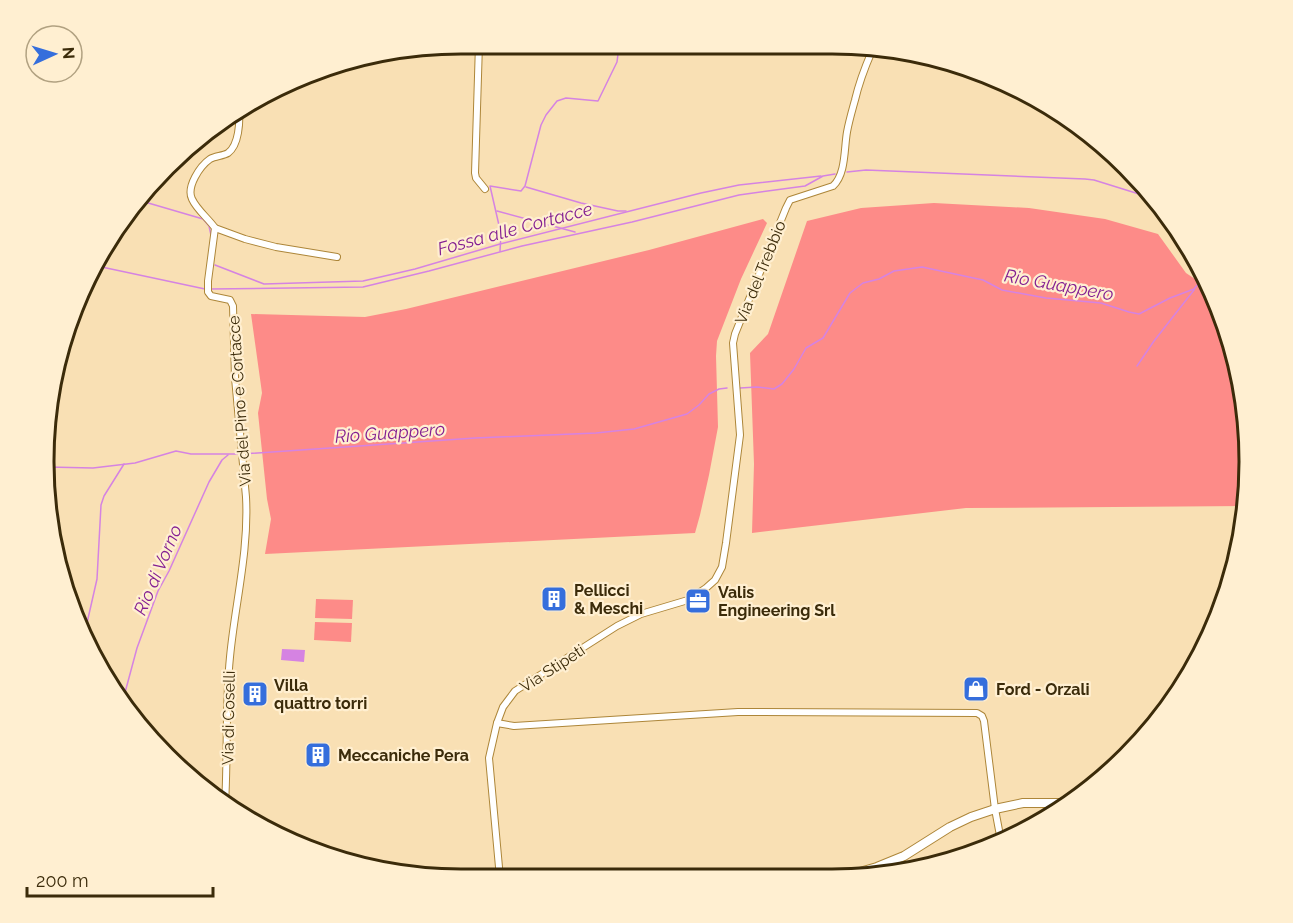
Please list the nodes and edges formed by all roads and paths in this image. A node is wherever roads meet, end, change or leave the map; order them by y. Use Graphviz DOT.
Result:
graph roads {
  1 [pos="479,54"];
  2 [pos="870,56"];
  3 [pos="239,121"];
  4 [pos="485,189"];
  5 [pos="215,228"];
  6 [pos="337,257"];
  7 [pos="722,567"];
  8 [pos="232,632"];
  9 [pos="497,723"];
  10 [pos="225,793"];
  11 [pos="1053,803"];
  12 [pos="995,809"];
  13 [pos="999,833"];
  14 [pos="888,866"];
  15 [pos="499,869"];
  1 -- 4 [label="street"];
  2 -- 7 [label="street, Via del Trebbio"];
  3 -- 5 [label="street"];
  5 -- 6 [label="street"];
  5 -- 8 [label="street, Via del Pino e Cortacce"];
  7 -- 9 [label="street, Via Stipeti"];
  8 -- 10 [label="street, Via di Coselli"];
  9 -- 12 [label="street"];
  9 -- 15 [label="street, Via Stipeti"];
  11 -- 12 [label="street"];
  12 -- 13 [label="street"];
  12 -- 14 [label="street"];
}
